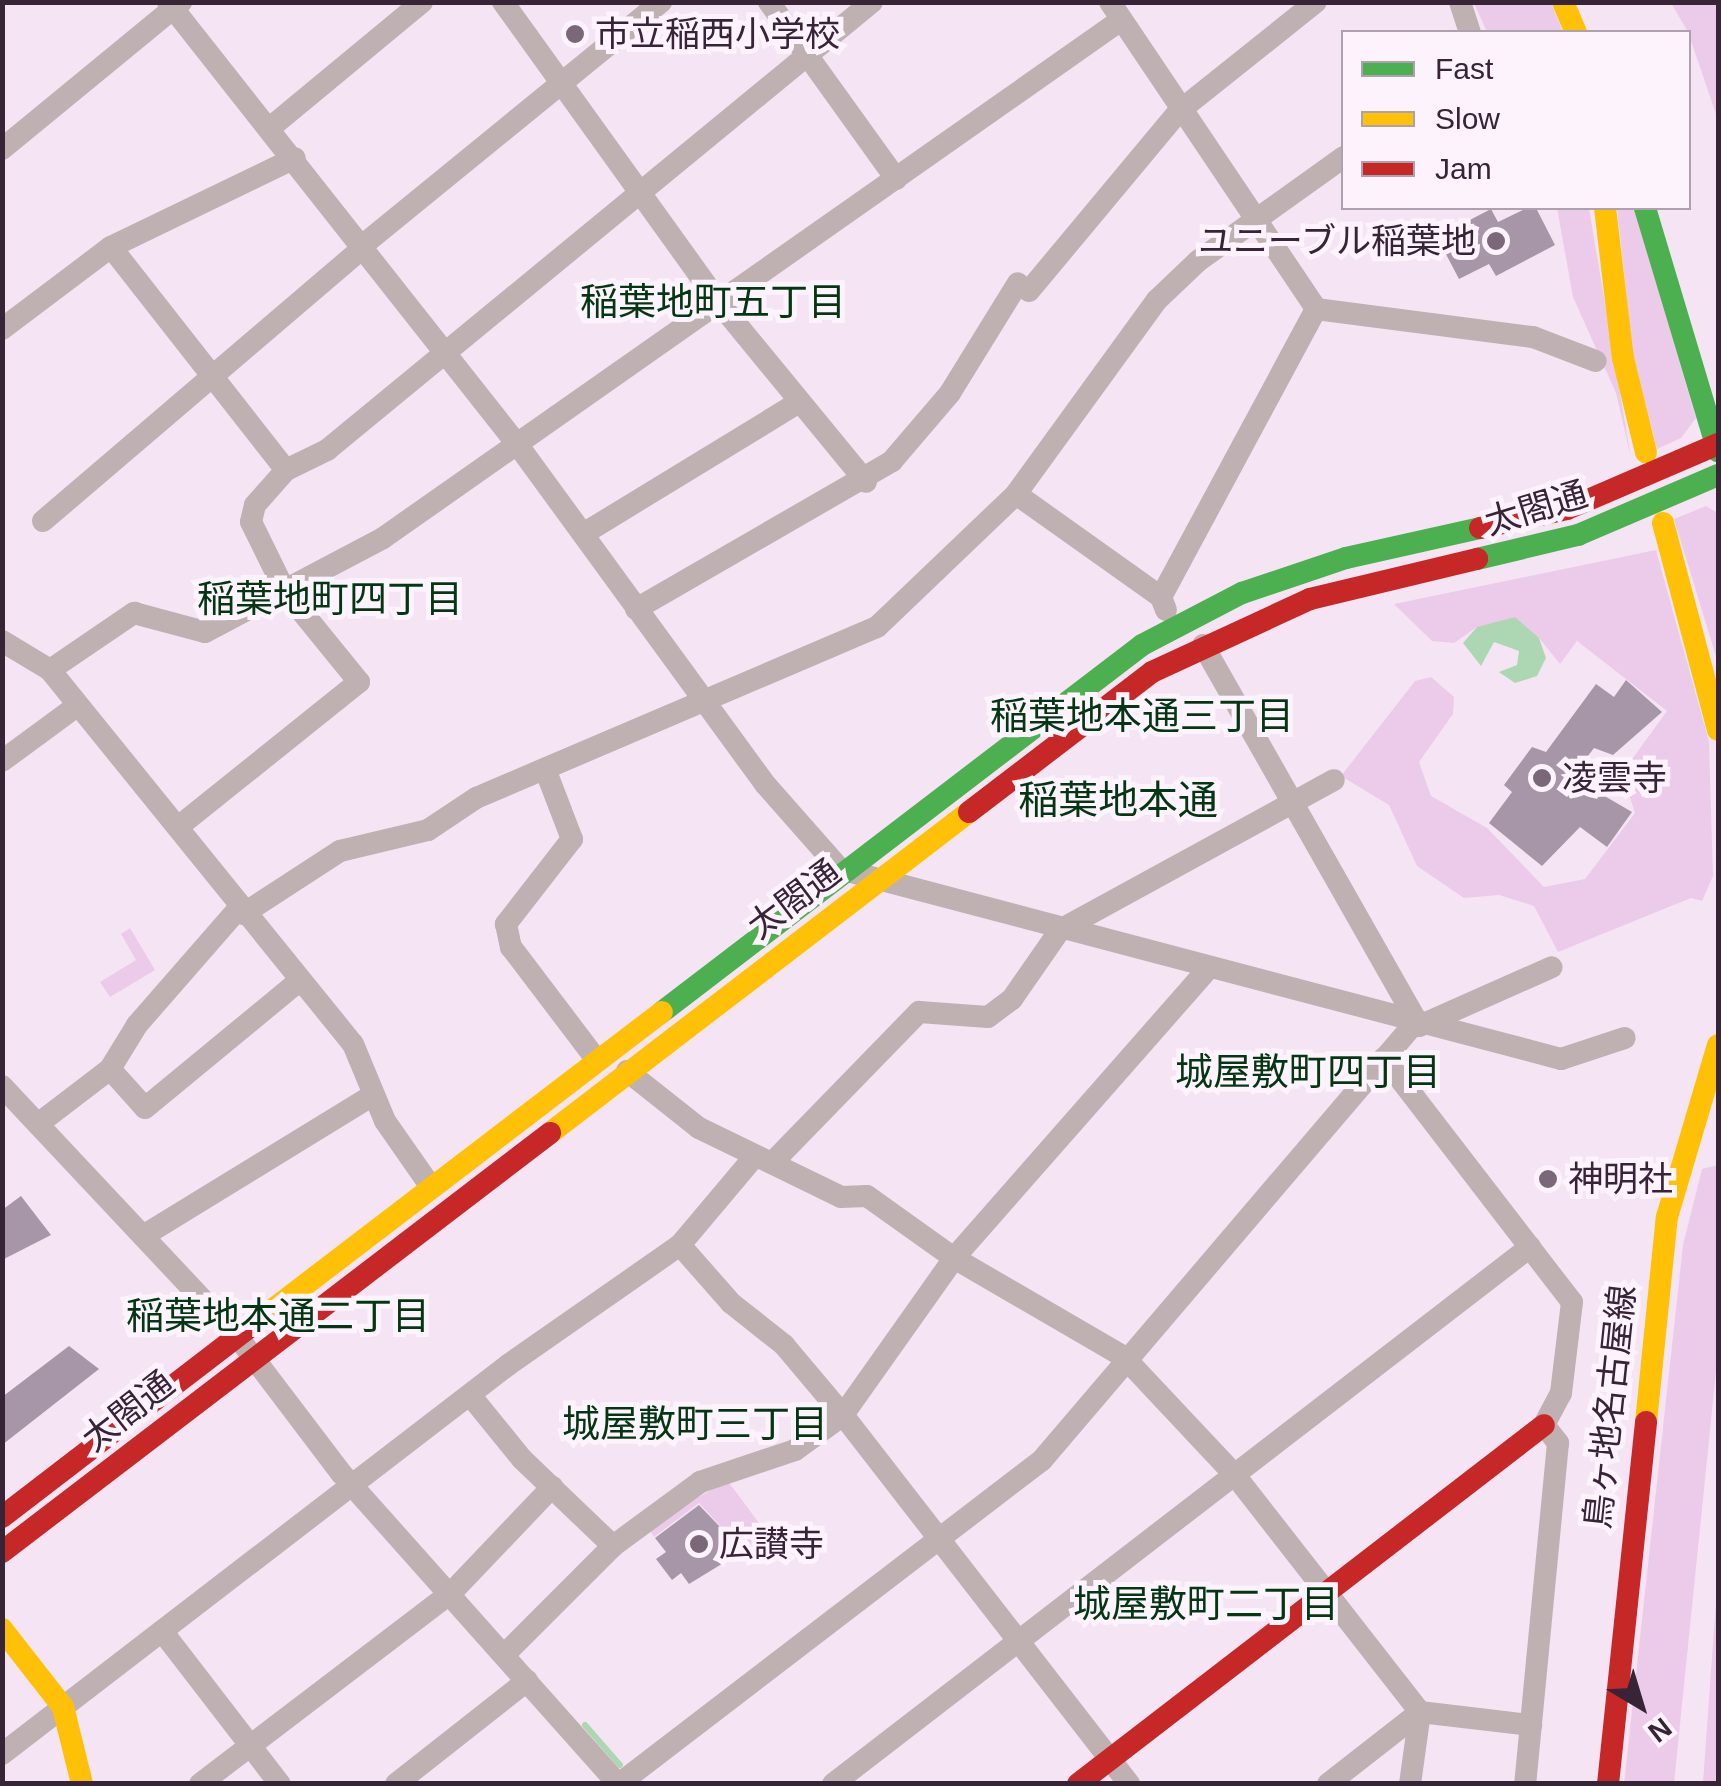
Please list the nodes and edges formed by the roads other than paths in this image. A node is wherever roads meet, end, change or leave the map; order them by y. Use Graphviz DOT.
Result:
graph roads {
  1 [pos="422,2"];
  2 [pos="504,2"];
  3 [pos="661,2"];
  4 [pos="770,2"];
  5 [pos="872,2"];
  6 [pos="1316,2"];
  7 [pos="1460,2"];
  8 [pos="174,5"];
  9 [pos="1115,11"];
  10 [pos="1469,30"];
  11 [pos="806,56"];
  12 [pos="562,84"];
  13 [pos="1178,112"];
  14 [pos="271,128"];
  15 [pos="2,149"];
  16 [pos="295,158"];
  17 [pos="1341,160"];
  18 [pos="896,179"];
  19 [pos="638,191"];
  20 [pos="1605,210"];
  21 [pos="1646,210"];
  22 [pos="1255,220"];
  23 [pos="363,246"];
  24 [pos="111,247"];
  25 [pos="720,304"];
  26 [pos="1316,309"];
  27 [pos="2,329"];
  28 [pos="442,348"];
  29 [pos="1596,361"];
  30 [pos="211,374"];
  31 [pos="798,403"];
  32 [pos="1718,447"];
  33 [pos="520,448"];
  34 [pos="1646,452"];
  35 [pos="286,470"];
  36 [pos="1718,475"];
  37 [pos="866,482"];
  38 [pos="1016,494"];
  39 [pos="43,521"];
  40 [pos="1663,523"];
  41 [pos="583,534"];
  42 [pos="285,591"];
  43 [pos="1161,597"];
  44 [pos="636,609"];
  45 [pos="1174,626"];
  46 [pos="2,641"];
  47 [pos="1202,645"];
  48 [pos="50,670"];
  49 [pos="706,704"];
  50 [pos="76,706"];
  51 [pos="1718,730"];
  52 [pos="2,761"];
  53 [pos="547,774"];
  54 [pos="1334,780"];
  55 [pos="1290,801"];
  56 [pos="178,826"];
  57 [pos="840,869"];
  58 [pos="873,883"];
  59 [pos="242,911"];
  60 [pos="1060,930"];
  61 [pos="1552,967"];
  62 [pos="1207,970"];
  63 [pos="299,981"];
  64 [pos="1416,1025"];
  65 [pos="1626,1038"];
  66 [pos="1718,1045"];
  67 [pos="1384,1058"];
  68 [pos="596,1059"];
  69 [pos="110,1069"];
  70 [pos="627,1072"];
  71 [pos="2,1086"];
  72 [pos="372,1096"];
  73 [pos="38,1124"];
  74 [pos="763,1159"];
  75 [pos="431,1187"];
  76 [pos="142,1236"];
  77 [pos="680,1245"];
  78 [pos="1530,1248"];
  79 [pos="954,1258"];
  80 [pos="237,1336"];
  81 [pos="1124,1357"];
  82 [pos="253,1358"];
  83 [pos="470,1395"];
  84 [pos="843,1415"];
  85 [pos="1544,1425"];
  86 [pos="1234,1474"];
  87 [pos="354,1486"];
  88 [pos="552,1487"];
  89 [pos="2,1517"];
  90 [pos="939,1538"];
  91 [pos="613,1546"];
  92 [pos="2,1552"];
  93 [pos="453,1590"];
  94 [pos="1327,1592"];
  95 [pos="2,1629"];
  96 [pos="162,1631"];
  97 [pos="1018,1640"];
  98 [pos="504,1655"];
  99 [pos="527,1681"];
  100 [pos="63,1707"];
  101 [pos="1420,1712"];
  102 [pos="1530,1724"];
  103 [pos="252,1747"];
  104 [pos="2,1754"];
  105 [pos="1110,1759"];
  106 [pos="82,1784"];
  107 [pos="200,1784"];
  108 [pos="280,1784"];
  109 [pos="396,1784"];
  110 [pos="619,1784"];
  111 [pos="833,1784"];
  112 [pos="1078,1784"];
  113 [pos="1129,1784"];
  114 [pos="1328,1784"];
  115 [pos="1410,1784"];
  116 [pos="1524,1784"];
  117 [pos="1608,1784"];
  1 -- 14 [label="street"];
  2 -- 12 [label="street"];
  3 -- 12 [label="street"];
  4 -- 11 [label="street"];
  5 -- 11 [label="street"];
  6 -- 13 [label="street"];
  7 -- 10 [label="street"];
  8 -- 14 [label="street"];
  8 -- 15 [label="street"];
  9 -- 13 [label="street"];
  9 -- 18 [label="street"];
  11 -- 18 [label="street"];
  11 -- 19 [label="street"];
  12 -- 19 [label="street"];
  12 -- 23 [label="street"];
  13 -- 22 [label="street"];
  13 -- 37 [label="street"];
  14 -- 16 [label="street"];
  16 -- 23 [label="street"];
  16 -- 24 [label="street"];
  17 -- 22 [label="street"];
  18 -- 25 [label="street"];
  19 -- 25 [label="street"];
  19 -- 28 [label="street"];
  20 -- 34 [label="main road"];
  21 -- 32 [label="main road"];
  22 -- 26 [label="street"];
  22 -- 38 [label="street"];
  23 -- 28 [label="street"];
  23 -- 30 [label="street"];
  24 -- 27 [label="street"];
  24 -- 30 [label="street"];
  25 -- 31 [label="street"];
  25 -- 33 [label="street"];
  26 -- 29 [label="street"];
  26 -- 43 [label="street"];
  28 -- 33 [label="street"];
  28 -- 35 [label="street"];
  30 -- 35 [label="street"];
  30 -- 39 [label="street"];
  31 -- 37 [label="street"];
  31 -- 41 [label="street"];
  32 -- 45 [label="main road, 太閤通"];
  33 -- 41 [label="street"];
  33 -- 42 [label="street"];
  35 -- 42 [label="street"];
  36 -- 47 [label="main road, 太閤通"];
  37 -- 44 [label="street"];
  38 -- 43 [label="street"];
  38 -- 49 [label="street"];
  40 -- 51 [label="main road"];
  41 -- 44 [label="street"];
  42 -- 48 [label="street"];
  42 -- 56 [label="street"];
  43 -- 45 [label="street"];
  44 -- 49 [label="street"];
  45 -- 57 [label="main road, 太閤通"];
  46 -- 48 [label="street"];
  47 -- 55 [label="street"];
  47 -- 58 [label="main road, 太閤通"];
  48 -- 50 [label="street"];
  49 -- 53 [label="street"];
  49 -- 57 [label="street"];
  50 -- 52 [label="street"];
  50 -- 56 [label="street"];
  53 -- 59 [label="street"];
  53 -- 68 [label="street"];
  54 -- 55 [label="street"];
  55 -- 60 [label="street"];
  55 -- 64 [label="street"];
  56 -- 59 [label="street"];
  57 -- 58 [label="street"];
  57 -- 68 [label="main road, 太閤通"];
  58 -- 60 [label="street"];
  58 -- 70 [label="main road, 太閤通"];
  59 -- 63 [label="street"];
  59 -- 69 [label="street"];
  60 -- 62 [label="street"];
  60 -- 74 [label="street"];
  61 -- 64 [label="street"];
  62 -- 64 [label="street"];
  62 -- 79 [label="street"];
  63 -- 69 [label="street"];
  63 -- 72 [label="street"];
  64 -- 65 [label="street"];
  64 -- 67 [label="street"];
  66 -- 117 [label="main road, 鳥ヶ地名古屋線"];
  67 -- 78 [label="street"];
  67 -- 81 [label="street"];
  68 -- 75 [label="main road, 太閤通"];
  69 -- 73 [label="street"];
  70 -- 74 [label="street"];
  70 -- 82 [label="main road, 太閤通"];
  71 -- 73 [label="street"];
  72 -- 75 [label="street"];
  72 -- 76 [label="street"];
  73 -- 76 [label="street"];
  74 -- 77 [label="street"];
  74 -- 79 [label="street"];
  75 -- 80 [label="main road, 太閤通"];
  76 -- 80 [label="street"];
  77 -- 83 [label="street"];
  77 -- 84 [label="street"];
  78 -- 85 [label="street"];
  78 -- 86 [label="street"];
  79 -- 81 [label="street"];
  79 -- 84 [label="street"];
  80 -- 82 [label="street"];
  80 -- 89 [label="main road, 太閤通"];
  81 -- 86 [label="street"];
  81 -- 90 [label="street"];
  82 -- 87 [label="street"];
  82 -- 92 [label="main road, 太閤通"];
  83 -- 87 [label="street"];
  83 -- 88 [label="street"];
  84 -- 90 [label="street"];
  84 -- 91 [label="street"];
  85 -- 94 [label="main road"];
  85 -- 102 [label="street"];
  86 -- 94 [label="street"];
  86 -- 97 [label="street"];
  87 -- 93 [label="street"];
  87 -- 96 [label="street"];
  88 -- 91 [label="street"];
  88 -- 93 [label="street"];
  90 -- 97 [label="street"];
  90 -- 110 [label="street"];
  91 -- 98 [label="street"];
  93 -- 98 [label="street"];
  93 -- 103 [label="street"];
  94 -- 101 [label="street"];
  94 -- 105 [label="main road"];
  95 -- 100 [label="main road"];
  96 -- 100 [label="street"];
  96 -- 103 [label="street"];
  97 -- 105 [label="street"];
  97 -- 111 [label="street"];
  98 -- 99 [label="street"];
  99 -- 109 [label="street"];
  99 -- 110 [label="street"];
  100 -- 104 [label="street"];
  100 -- 106 [label="main road"];
  101 -- 102 [label="street"];
  101 -- 114 [label="street"];
  101 -- 115 [label="street"];
  102 -- 116 [label="street"];
  103 -- 107 [label="street"];
  103 -- 108 [label="street"];
  105 -- 112 [label="main road"];
  105 -- 113 [label="street"];
}
